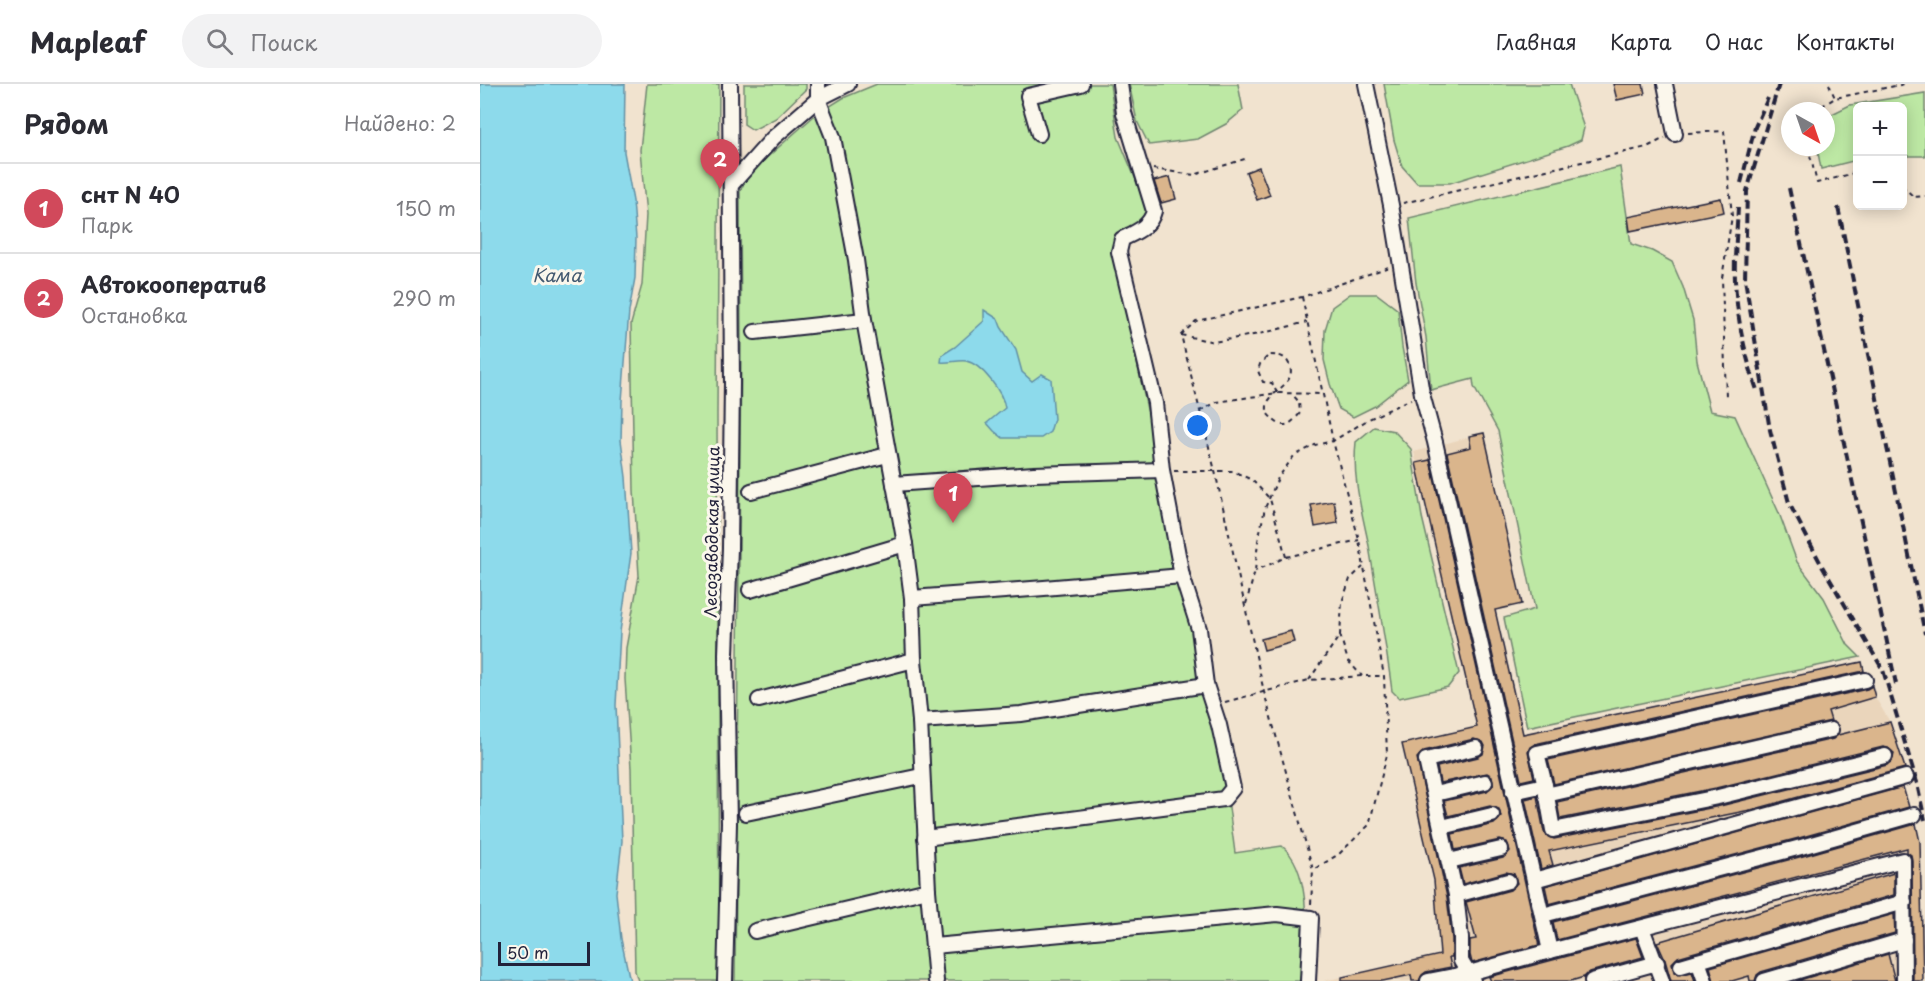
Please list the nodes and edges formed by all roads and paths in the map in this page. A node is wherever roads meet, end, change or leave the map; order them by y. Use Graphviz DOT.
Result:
graph roads {
  1 [pos="730,84"];
  2 [pos="818,84"];
  3 [pos="849,84"];
  4 [pos="1081,84"];
  5 [pos="1120,84"];
  6 [pos="1366,84"];
  7 [pos="1665,84"];
  8 [pos="1829,84"];
  9 [pos="1905,84"];
  10 [pos="1835,98"];
  11 [pos="818,99"];
  12 [pos="1829,102"];
  13 [pos="1039,134"];
  14 [pos="1675,134"];
  15 [pos="1810,156"];
  16 [pos="1248,158"];
  17 [pos="1141,167"];
  18 [pos="1853,173"];
  19 [pos="731,185"];
  20 [pos="1907,191"];
  21 [pos="1925,196"];
  22 [pos="1391,205"];
  23 [pos="1400,263"];
  24 [pos="1302,297"];
  25 [pos="864,320"];
  26 [pos="1308,322"];
  27 [pos="755,332"];
  28 [pos="1181,335"];
  29 [pos="1277,393"];
  30 [pos="1292,394"];
  31 [pos="1323,394"];
  32 [pos="1422,394"];
  33 [pos="1726,397"];
  34 [pos="1200,411"];
  35 [pos="1333,441"];
  36 [pos="887,455"];
  37 [pos="1162,470"];
  38 [pos="1215,471"];
  39 [pos="894,484"];
  40 [pos="751,490"];
  41 [pos="1270,499"];
  42 [pos="1359,540"];
  43 [pos="905,544"];
  44 [pos="1286,557"];
  45 [pos="1364,566"];
  46 [pos="1255,571"];
  47 [pos="1182,576"];
  48 [pos="750,590"];
  49 [pos="912,598"];
  50 [pos="1245,606"];
  51 [pos="1340,635"];
  52 [pos="914,660"];
  53 [pos="1362,676"];
  54 [pos="1384,676"];
  55 [pos="1309,680"];
  56 [pos="1865,680"];
  57 [pos="1206,686"];
  58 [pos="1264,692"];
  59 [pos="759,700"];
  60 [pos="1213,705"];
  61 [pos="920,721"];
  62 [pos="1831,730"];
  63 [pos="1476,748"];
  64 [pos="1885,756"];
  65 [pos="921,776"];
  66 [pos="1906,777"];
  67 [pos="1485,782"];
  68 [pos="1546,790"];
  69 [pos="1513,792"];
  70 [pos="1435,794"];
  71 [pos="746,813"];
  72 [pos="1492,815"];
  73 [pos="1914,815"];
  74 [pos="1442,827"];
  75 [pos="925,838"];
  76 [pos="1501,849"];
  77 [pos="1449,861"];
  78 [pos="1313,870"];
  79 [pos="1534,880"];
  80 [pos="1508,881"];
  81 [pos="928,890"];
  82 [pos="1456,895"];
  83 [pos="1904,902"];
  84 [pos="1543,915"];
  85 [pos="1311,918"];
  86 [pos="1642,928"];
  87 [pos="755,931"];
  88 [pos="1904,939"];
  89 [pos="934,946"];
  90 [pos="1550,951"];
  91 [pos="1698,961"];
  92 [pos="1656,963"];
  93 [pos="1681,966"];
  94 [pos="1471,977"];
  95 [pos="725,981"];
  96 [pos="936,981"];
  97 [pos="1308,981"];
  98 [pos="1428,981"];
  99 [pos="1592,981"];
  100 [pos="1662,981"];
  101 [pos="1705,981"];
  102 [pos="1764,981"];
  103 [pos="1904,981"];
  1 -- 19 [label="street, Лесозаводская улица"];
  2 -- 11 [label="street"];
  3 -- 11 [label="street"];
  4 -- 13 [label="street"];
  5 -- 17 [label="street"];
  6 -- 22 [label="street"];
  7 -- 14 [label="street"];
  8 -- 10 [label="path"];
  9 -- 10 [label="path"];
  10 -- 12 [label="path"];
  11 -- 19 [label="street"];
  11 -- 25 [label="street"];
  14 -- 22 [label="path"];
  14 -- 33 [label="path"];
  15 -- 18 [label="path"];
  16 -- 17 [label="path"];
  17 -- 37 [label="street"];
  19 -- 95 [label="street, Лесозаводская улица"];
  20 -- 21 [label="path"];
  22 -- 23 [label="street"];
  23 -- 24 [label="path"];
  23 -- 32 [label="street"];
  24 -- 26 [label="path"];
  24 -- 28 [label="path"];
  25 -- 27 [label="street"];
  25 -- 36 [label="street"];
  26 -- 28 [label="path"];
  26 -- 31 [label="path"];
  28 -- 34 [label="path"];
  29 -- 29 [label="path"];
  29 -- 30 [label="path"];
  29 -- 30 [label="path"];
  29 -- 34 [label="path"];
  30 -- 31 [label="path"];
  31 -- 35 [label="path"];
  32 -- 35 [label="path"];
  32 -- 69 [label="street"];
  34 -- 38 [label="path"];
  35 -- 41 [label="path"];
  35 -- 42 [label="path"];
  36 -- 39 [label="street"];
  36 -- 40 [label="street"];
  37 -- 38 [label="path"];
  37 -- 39 [label="street"];
  37 -- 47 [label="street"];
  38 -- 41 [label="path"];
  38 -- 50 [label="path"];
  39 -- 43 [label="street"];
  41 -- 44 [label="path"];
  41 -- 46 [label="path"];
  42 -- 44 [label="path"];
  42 -- 45 [label="path"];
  43 -- 48 [label="street"];
  43 -- 49 [label="street"];
  44 -- 46 [label="path"];
  45 -- 51 [label="path"];
  45 -- 54 [label="path"];
  46 -- 50 [label="path"];
  47 -- 49 [label="street"];
  47 -- 57 [label="street"];
  49 -- 52 [label="street"];
  50 -- 58 [label="path"];
  51 -- 53 [label="path"];
  51 -- 55 [label="path"];
  52 -- 59 [label="street"];
  52 -- 61 [label="street"];
  53 -- 54 [label="path"];
  53 -- 55 [label="path"];
  54 -- 78 [label="path"];
  55 -- 58 [label="path"];
  56 -- 68 [label="street"];
  57 -- 60 [label="street"];
  57 -- 61 [label="street"];
  58 -- 60 [label="path"];
  58 -- 78 [label="path"];
  60 -- 75 [label="street"];
  61 -- 65 [label="street"];
  62 -- 68 [label="street"];
  63 -- 70 [label="street"];
  64 -- 68 [label="street"];
  65 -- 71 [label="street"];
  65 -- 75 [label="street"];
  66 -- 79 [label="street"];
  67 -- 70 [label="street"];
  68 -- 69 [label="street"];
  69 -- 79 [label="street"];
  70 -- 74 [label="street"];
  72 -- 74 [label="street"];
  73 -- 84 [label="street"];
  74 -- 77 [label="street"];
  75 -- 81 [label="street"];
  76 -- 77 [label="street"];
  77 -- 82 [label="street"];
  78 -- 85 [label="path"];
  79 -- 84 [label="street"];
  80 -- 82 [label="street"];
  81 -- 87 [label="street"];
  81 -- 89 [label="street"];
  82 -- 94 [label="street"];
  83 -- 86 [label="street"];
  83 -- 88 [label="street"];
  83 -- 91 [label="street"];
  84 -- 90 [label="street"];
  85 -- 89 [label="street"];
  85 -- 97 [label="street"];
  86 -- 90 [label="street"];
  86 -- 92 [label="street"];
  88 -- 102 [label="street"];
  88 -- 103 [label="street"];
  89 -- 96 [label="street"];
  90 -- 94 [label="street"];
  91 -- 93 [label="street"];
  91 -- 101 [label="street"];
  92 -- 99 [label="street"];
  92 -- 100 [label="street"];
  94 -- 98 [label="street"];
}
